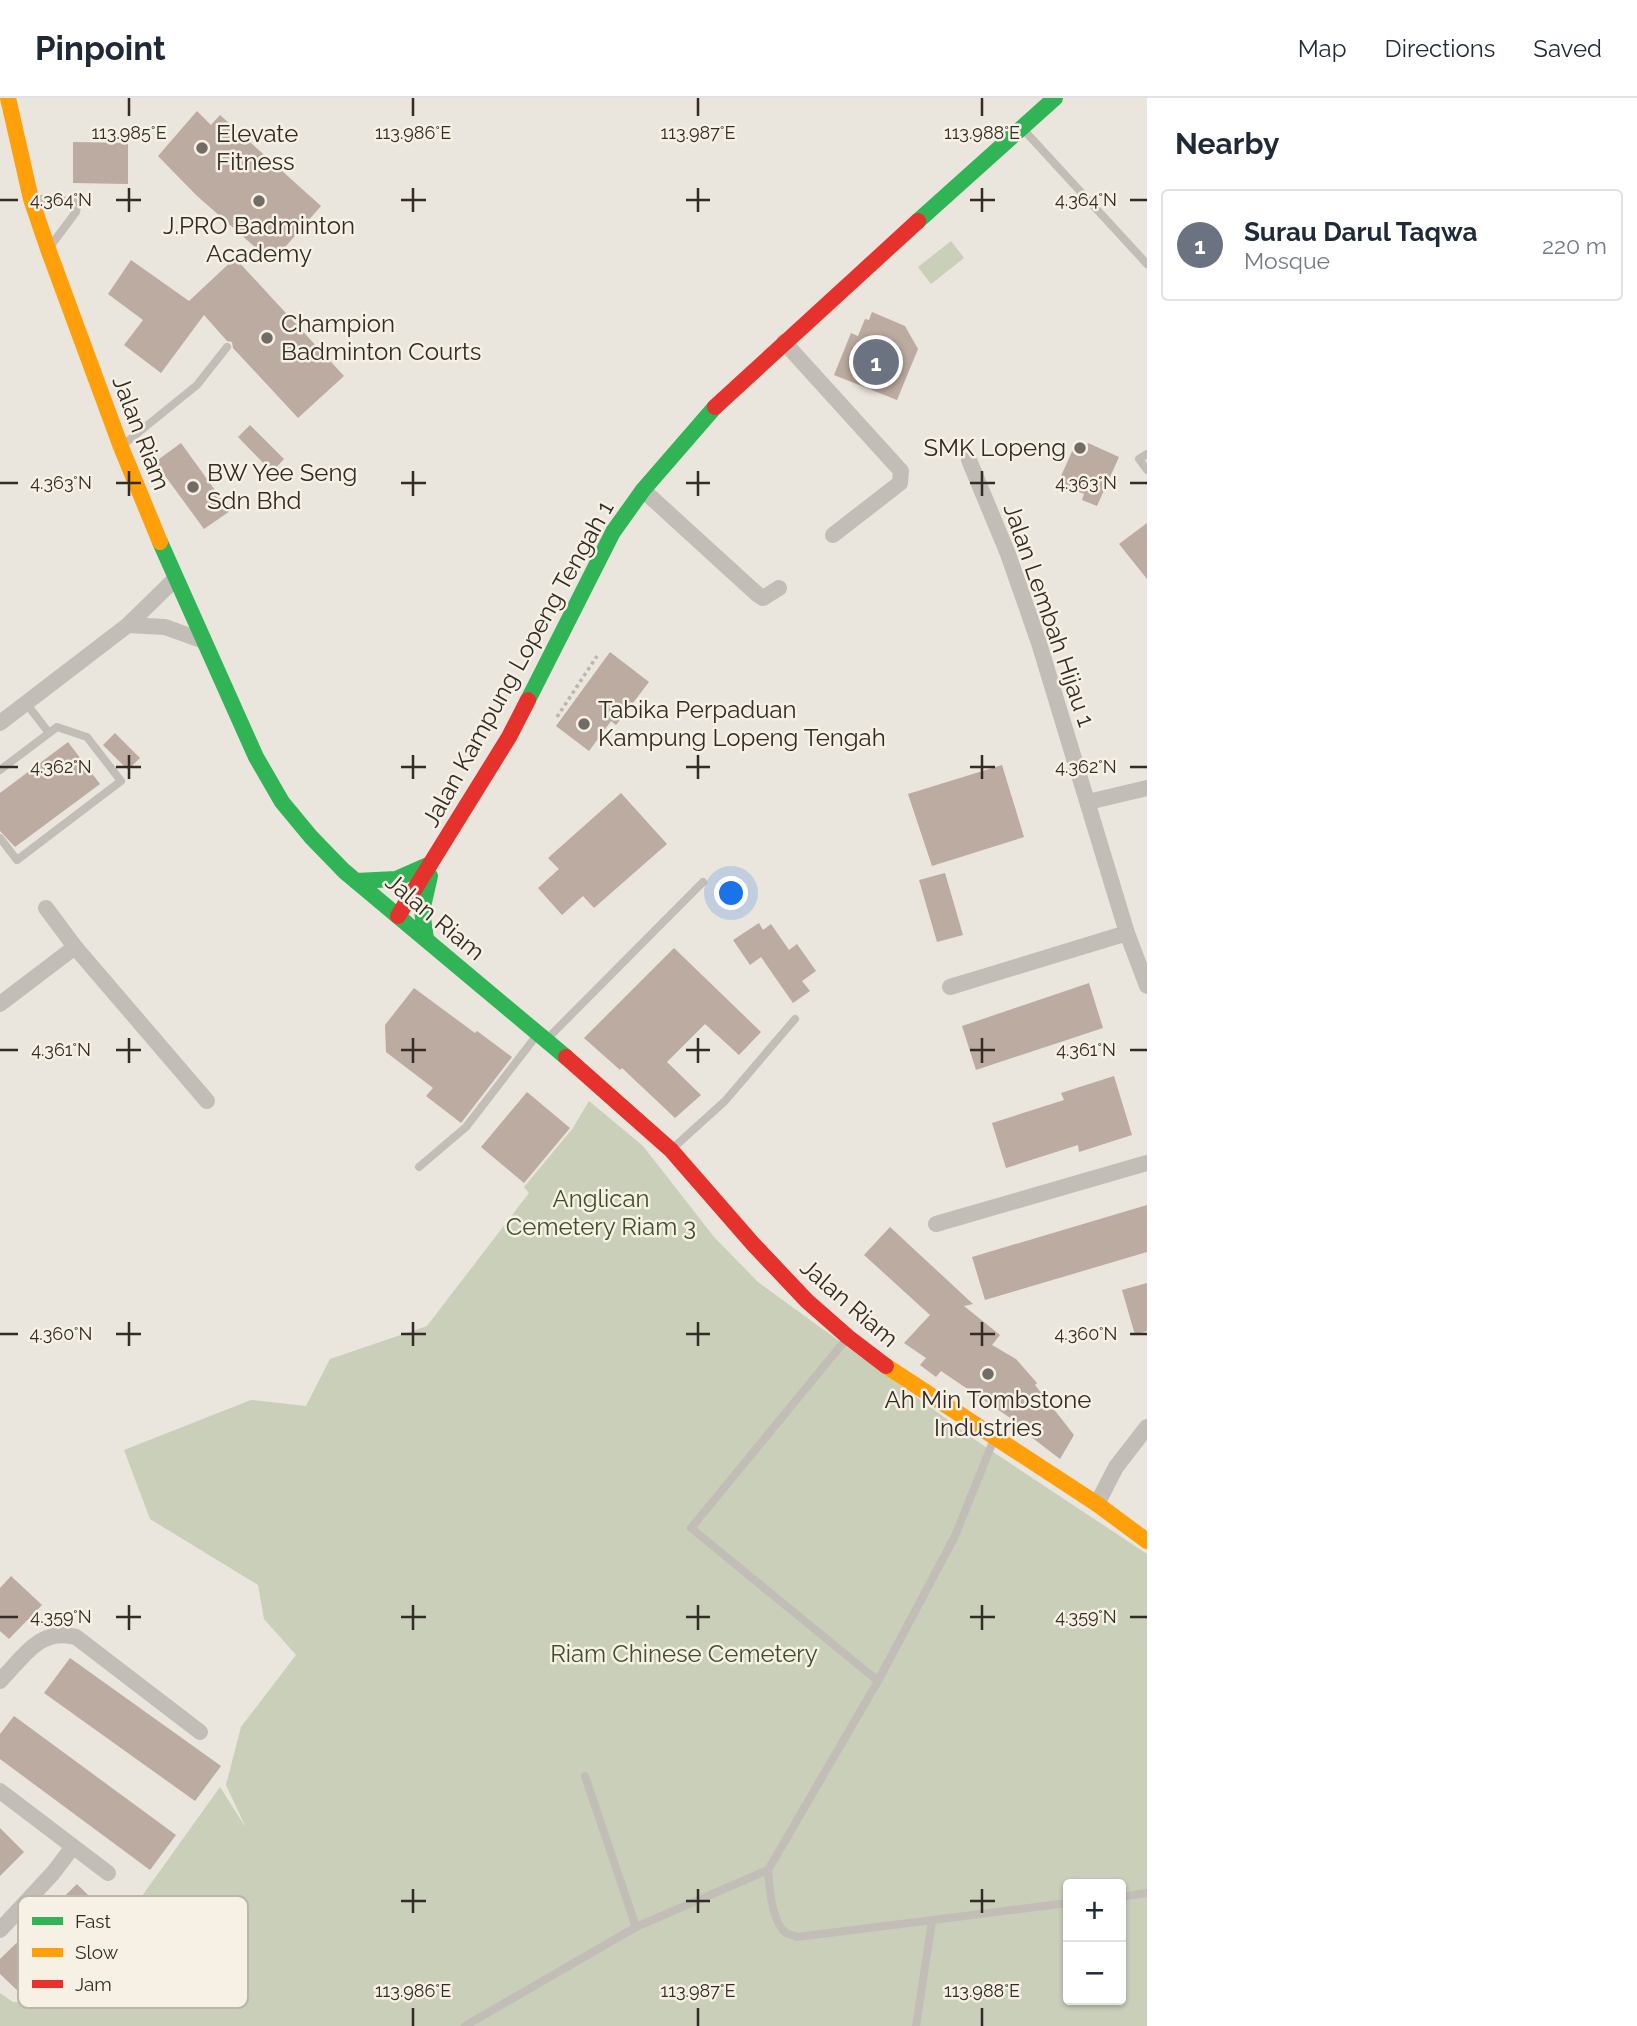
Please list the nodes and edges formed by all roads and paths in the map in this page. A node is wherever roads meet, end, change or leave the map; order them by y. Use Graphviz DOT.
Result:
graph roads {
  1 [pos="8,98"];
  2 [pos="1055,98"];
  3 [pos="1022,128"];
  4 [pos="31,199"];
  5 [pos="48,249"];
  6 [pos="1147,264"];
  7 [pos="783,342"];
  8 [pos="227,347"];
  9 [pos="121,447"];
  10 [pos="1147,454"];
  11 [pos="968,460"];
  12 [pos="1147,470"];
  13 [pos="643,490"];
  14 [pos="833,535"];
  15 [pos="175,579"];
  16 [pos="779,588"];
  17 [pos="128,625"];
  18 [pos="204,641"];
  19 [pos="597,656"];
  20 [pos="26,703"];
  21 [pos="557,717"];
  22 [pos="0,723"];
  23 [pos="49,733"];
  24 [pos="0,770"];
  25 [pos="1147,788"];
  26 [pos="1088,802"];
  27 [pos="0,838"];
  28 [pos="432,863"];
  29 [pos="356,881"];
  30 [pos="703,882"];
  31 [pos="46,908"];
  32 [pos="398,916"];
  33 [pos="1127,933"];
  34 [pos="426,939"];
  35 [pos="75,947"];
  36 [pos="1146,975"];
  37 [pos="950,987"];
  38 [pos="0,1004"];
  39 [pos="795,1018"];
  40 [pos="542,1036"];
  41 [pos="207,1101"];
  42 [pos="671,1150"];
  43 [pos="1147,1163"];
  44 [pos="419,1167"];
  45 [pos="936,1224"];
  46 [pos="848,1338"];
  47 [pos="1147,1427"];
  48 [pos="995,1436"];
  49 [pos="1097,1504"];
  50 [pos="1147,1541"];
  51 [pos="0,1681"];
  52 [pos="878,1681"];
  53 [pos="200,1732"];
  54 [pos="586,1776"];
  55 [pos="0,1791"];
  56 [pos="72,1848"];
  57 [pos="768,1870"];
  58 [pos="108,1873"];
  59 [pos="1147,1893"];
  60 [pos="32,1896"];
  61 [pos="1126,1896"];
  62 [pos="1063,1904"];
  63 [pos="18,1911"];
  64 [pos="932,1921"];
  65 [pos="636,1927"];
  66 [pos="0,1930"];
  67 [pos="465,2026"];
  68 [pos="916,2026"];
  1 -- 4 [label="main road, Jalan Riam"];
  2 -- 3 [label="main road, Jalan Kampung Lopeng Tengah 1"];
  3 -- 6 [label="lane"];
  3 -- 7 [label="main road, Jalan Kampung Lopeng Tengah 1"];
  4 -- 5 [label="main road, Jalan Riam"];
  4 -- 5 [label="lane"];
  5 -- 9 [label="main road, Jalan Riam"];
  7 -- 13 [label="main road, Jalan Kampung Lopeng Tengah 1"];
  7 -- 14 [label="street"];
  8 -- 9 [label="lane"];
  9 -- 15 [label="main road, Jalan Riam"];
  10 -- 12 [label="lane"];
  11 -- 26 [label="street, Jalan Lembah Hijau 1"];
  13 -- 16 [label="street"];
  13 -- 28 [label="main road, Jalan Kampung Lopeng Tengah 1"];
  15 -- 17 [label="street"];
  15 -- 18 [label="main road, Jalan Riam"];
  17 -- 18 [label="street"];
  17 -- 20 [label="street"];
  18 -- 29 [label="main road, Jalan Riam"];
  19 -- 21 [label="path"];
  20 -- 22 [label="street"];
  20 -- 23 [label="lane"];
  23 -- 24 [label="lane"];
  23 -- 27 [label="lane"];
  25 -- 26 [label="street"];
  26 -- 33 [label="street, Jalan Lembah Hijau 1"];
  28 -- 29 [label="main road"];
  28 -- 32 [label="main road, Jalan Kampung Lopeng Tengah 1"];
  28 -- 34 [label="main road"];
  29 -- 32 [label="main road, Jalan Riam"];
  30 -- 40 [label="lane"];
  31 -- 35 [label="street"];
  32 -- 34 [label="main road, Jalan Riam"];
  33 -- 36 [label="street, Jalan Lembah Hijau 1"];
  33 -- 37 [label="street"];
  34 -- 40 [label="main road, Jalan Riam"];
  35 -- 38 [label="street"];
  35 -- 41 [label="street"];
  39 -- 42 [label="lane"];
  40 -- 42 [label="main road, Jalan Riam"];
  40 -- 44 [label="lane"];
  42 -- 46 [label="main road, Jalan Riam"];
  43 -- 45 [label="street"];
  46 -- 48 [label="main road, Jalan Riam"];
  46 -- 52 [label="lane"];
  47 -- 49 [label="street"];
  48 -- 49 [label="main road, Jalan Riam"];
  48 -- 52 [label="lane"];
  49 -- 50 [label="main road, Jalan Riam"];
  51 -- 53 [label="street"];
  52 -- 57 [label="lane"];
  54 -- 65 [label="lane"];
  55 -- 56 [label="street"];
  56 -- 58 [label="street"];
  56 -- 60 [label="street"];
  57 -- 64 [label="lane"];
  57 -- 65 [label="lane"];
  59 -- 61 [label="lane"];
  62 -- 64 [label="lane"];
  63 -- 66 [label="street"];
  64 -- 68 [label="lane"];
  65 -- 67 [label="lane"];
}
